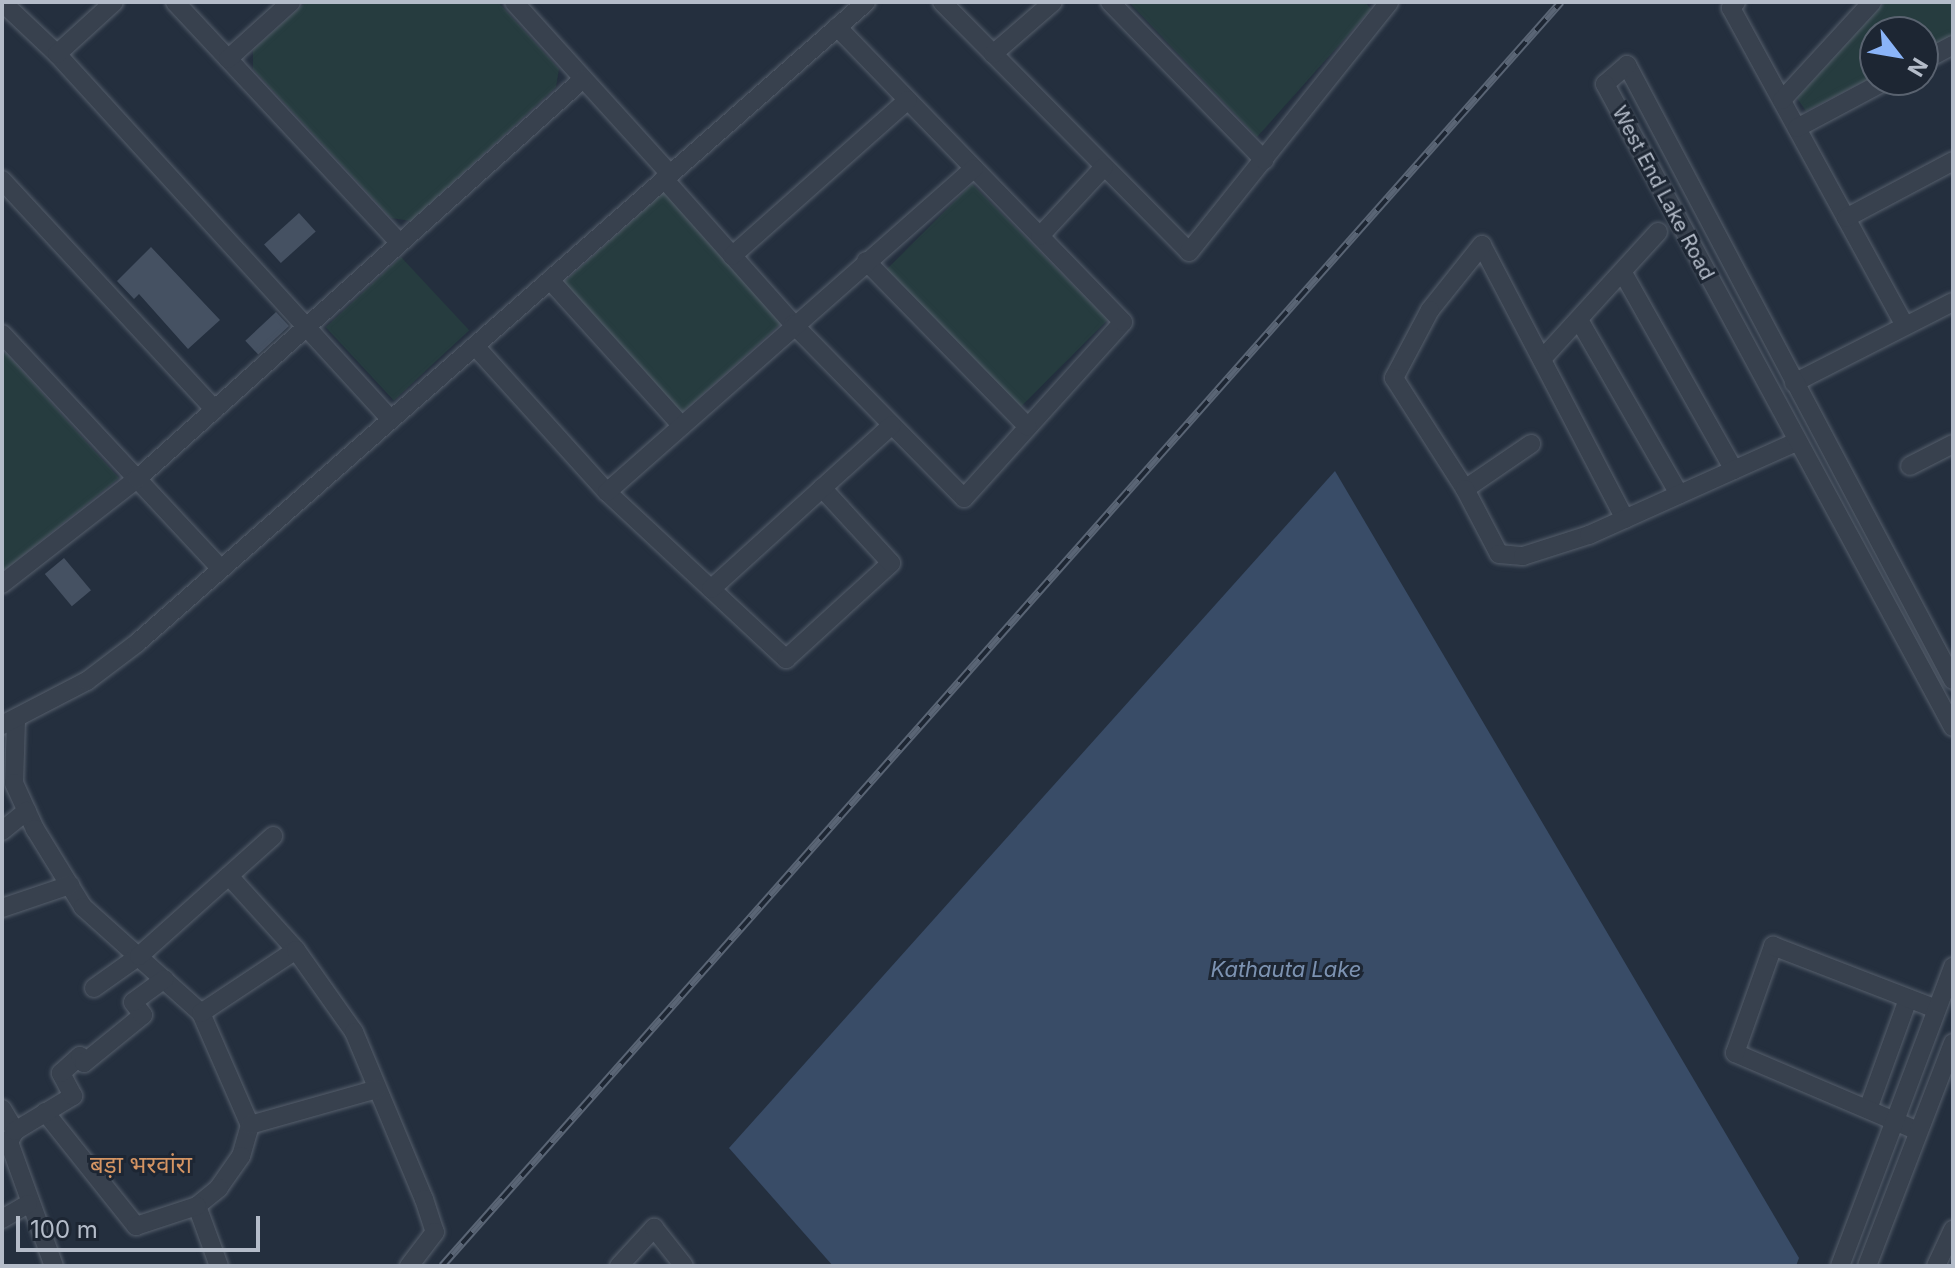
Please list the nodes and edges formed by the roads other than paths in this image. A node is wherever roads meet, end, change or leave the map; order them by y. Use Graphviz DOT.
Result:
graph roads {
  1 [pos="2,2"];
  2 [pos="114,2"];
  3 [pos="175,2"];
  4 [pos="291,2"];
  5 [pos="514,2"];
  6 [pos="866,2"];
  7 [pos="942,2"];
  8 [pos="1053,2"];
  9 [pos="1110,2"];
  10 [pos="1736,2"];
  11 [pos="1872,2"];
  12 [pos="1384,4"];
  13 [pos="837,27"];
  14 [pos="57,54"];
  15 [pos="993,54"];
  16 [pos="228,59"];
  17 [pos="583,79"];
  18 [pos="1859,95"];
  19 [pos="908,100"];
  20 [pos="1782,100"];
  21 [pos="1797,128"];
  22 [pos="1264,160"];
  23 [pos="1953,161"];
  24 [pos="1104,167"];
  25 [pos="974,169"];
  26 [pos="667,176"];
  27 [pos="2,180"];
  28 [pos="1846,218"];
  29 [pos="1658,232"];
  30 [pos="1040,236"];
  31 [pos="399,242"];
  32 [pos="732,256"];
  33 [pos="866,261"];
  34 [pos="1623,273"];
  35 [pos="550,280"];
  36 [pos="1953,302"];
  37 [pos="1579,320"];
  38 [pos="793,324"];
  39 [pos="1905,326"];
  40 [pos="306,329"];
  41 [pos="2,334"];
  42 [pos="475,346"];
  43 [pos="1542,359"];
  44 [pos="1794,383"];
  45 [pos="215,410"];
  46 [pos="391,420"];
  47 [pos="681,425"];
  48 [pos="892,425"];
  49 [pos="1027,426"];
  50 [pos="1796,442"];
  51 [pos="1531,444"];
  52 [pos="1953,444"];
  53 [pos="1910,466"];
  54 [pos="1734,470"];
  55 [pos="137,479"];
  56 [pos="822,488"];
  57 [pos="1465,489"];
  58 [pos="607,492"];
  59 [pos="1679,494"];
  60 [pos="1625,519"];
  61 [pos="221,569"];
  62 [pos="2,584"];
  63 [pos="711,589"];
  64 [pos="1952,675"];
  65 [pos="9,722"];
  66 [pos="1953,727"];
  67 [pos="27,811"];
  68 [pos="2,831"];
  69 [pos="273,836"];
  70 [pos="229,876"];
  71 [pos="70,885"];
  72 [pos="2,908"];
  73 [pos="296,950"];
  74 [pos="139,956"];
  75 [pos="1953,967"];
  76 [pos="165,979"];
  77 [pos="94,988"];
  78 [pos="1908,999"];
  79 [pos="1936,1009"];
  80 [pos="201,1013"];
  81 [pos="1953,1043"];
  82 [pos="377,1089"];
  83 [pos="2,1109"];
  84 [pos="1868,1109"];
  85 [pos="45,1112"];
  86 [pos="1895,1120"];
  87 [pos="250,1125"];
  88 [pos="15,1131"];
  89 [pos="1918,1131"];
  90 [pos="28,1204"];
  91 [pos="197,1206"];
  92 [pos="2,1219"];
  93 [pos="1953,1230"];
  94 [pos="54,1266"];
  95 [pos="219,1266"];
  96 [pos="409,1266"];
  97 [pos="619,1266"];
  98 [pos="684,1266"];
  99 [pos="1840,1266"];
  100 [pos="1867,1266"];
  101 [pos="1936,1266"];
  1 -- 14 [label="street"];
  2 -- 14 [label="street"];
  3 -- 16 [label="street"];
  4 -- 16 [label="street"];
  5 -- 17 [label="street"];
  6 -- 13 [label="street"];
  7 -- 15 [label="street"];
  8 -- 15 [label="street"];
  9 -- 22 [label="street"];
  10 -- 20 [label="street"];
  11 -- 20 [label="street"];
  12 -- 22 [label="street"];
  13 -- 19 [label="street"];
  13 -- 26 [label="street"];
  14 -- 40 [label="street"];
  15 -- 24 [label="street"];
  16 -- 31 [label="street"];
  17 -- 26 [label="street"];
  17 -- 31 [label="street"];
  18 -- 21 [label="street"];
  19 -- 25 [label="street"];
  19 -- 32 [label="street"];
  20 -- 21 [label="street"];
  21 -- 28 [label="street"];
  22 -- 24 [label="street"];
  23 -- 28 [label="street"];
  24 -- 30 [label="street"];
  25 -- 30 [label="street"];
  25 -- 33 [label="street"];
  26 -- 32 [label="street"];
  26 -- 35 [label="street"];
  27 -- 45 [label="street"];
  28 -- 39 [label="street"];
  29 -- 34 [label="street"];
  30 -- 49 [label="street"];
  31 -- 40 [label="street"];
  32 -- 38 [label="street"];
  33 -- 38 [label="street"];
  33 -- 49 [label="street"];
  34 -- 37 [label="street"];
  34 -- 54 [label="street"];
  35 -- 42 [label="street"];
  35 -- 47 [label="street"];
  36 -- 39 [label="street"];
  37 -- 43 [label="street"];
  37 -- 59 [label="street"];
  38 -- 47 [label="street"];
  38 -- 48 [label="street"];
  39 -- 44 [label="street"];
  40 -- 45 [label="street"];
  40 -- 46 [label="street"];
  41 -- 55 [label="street"];
  42 -- 46 [label="street"];
  42 -- 58 [label="street"];
  44 -- 50 [label="street, West End Lake Road"];
  44 -- 64 [label="street, West End Lake Road"];
  45 -- 55 [label="street"];
  46 -- 61 [label="street"];
  47 -- 58 [label="street"];
  48 -- 49 [label="street"];
  48 -- 56 [label="street"];
  50 -- 54 [label="street"];
  50 -- 66 [label="street, West End Lake Road"];
  51 -- 57 [label="street"];
  52 -- 53 [label="street"];
  54 -- 59 [label="street"];
  55 -- 61 [label="street"];
  55 -- 62 [label="street"];
  56 -- 63 [label="street"];
  56 -- 63 [label="street"];
  57 -- 60 [label="street"];
  57 -- 60 [label="street"];
  58 -- 63 [label="street"];
  59 -- 60 [label="street"];
  61 -- 65 [label="street"];
  65 -- 67 [label="street"];
  67 -- 68 [label="street"];
  67 -- 71 [label="street"];
  69 -- 70 [label="street"];
  70 -- 73 [label="street"];
  70 -- 74 [label="street"];
  71 -- 72 [label="street"];
  71 -- 74 [label="street"];
  73 -- 80 [label="street"];
  73 -- 82 [label="street"];
  74 -- 76 [label="street"];
  74 -- 77 [label="street"];
  75 -- 79 [label="street"];
  76 -- 80 [label="street"];
  76 -- 85 [label="street"];
  78 -- 79 [label="street"];
  78 -- 84 [label="street"];
  78 -- 84 [label="street"];
  79 -- 86 [label="street"];
  80 -- 87 [label="street"];
  81 -- 89 [label="street"];
  82 -- 87 [label="street"];
  82 -- 96 [label="street"];
  83 -- 88 [label="street"];
  84 -- 86 [label="street"];
  85 -- 88 [label="street"];
  85 -- 91 [label="street"];
  86 -- 89 [label="street"];
  86 -- 99 [label="street"];
  87 -- 91 [label="street"];
  88 -- 90 [label="street"];
  89 -- 100 [label="street"];
  90 -- 92 [label="street"];
  90 -- 94 [label="street"];
  91 -- 95 [label="street"];
  93 -- 101 [label="street"];
  97 -- 98 [label="street"];
}
